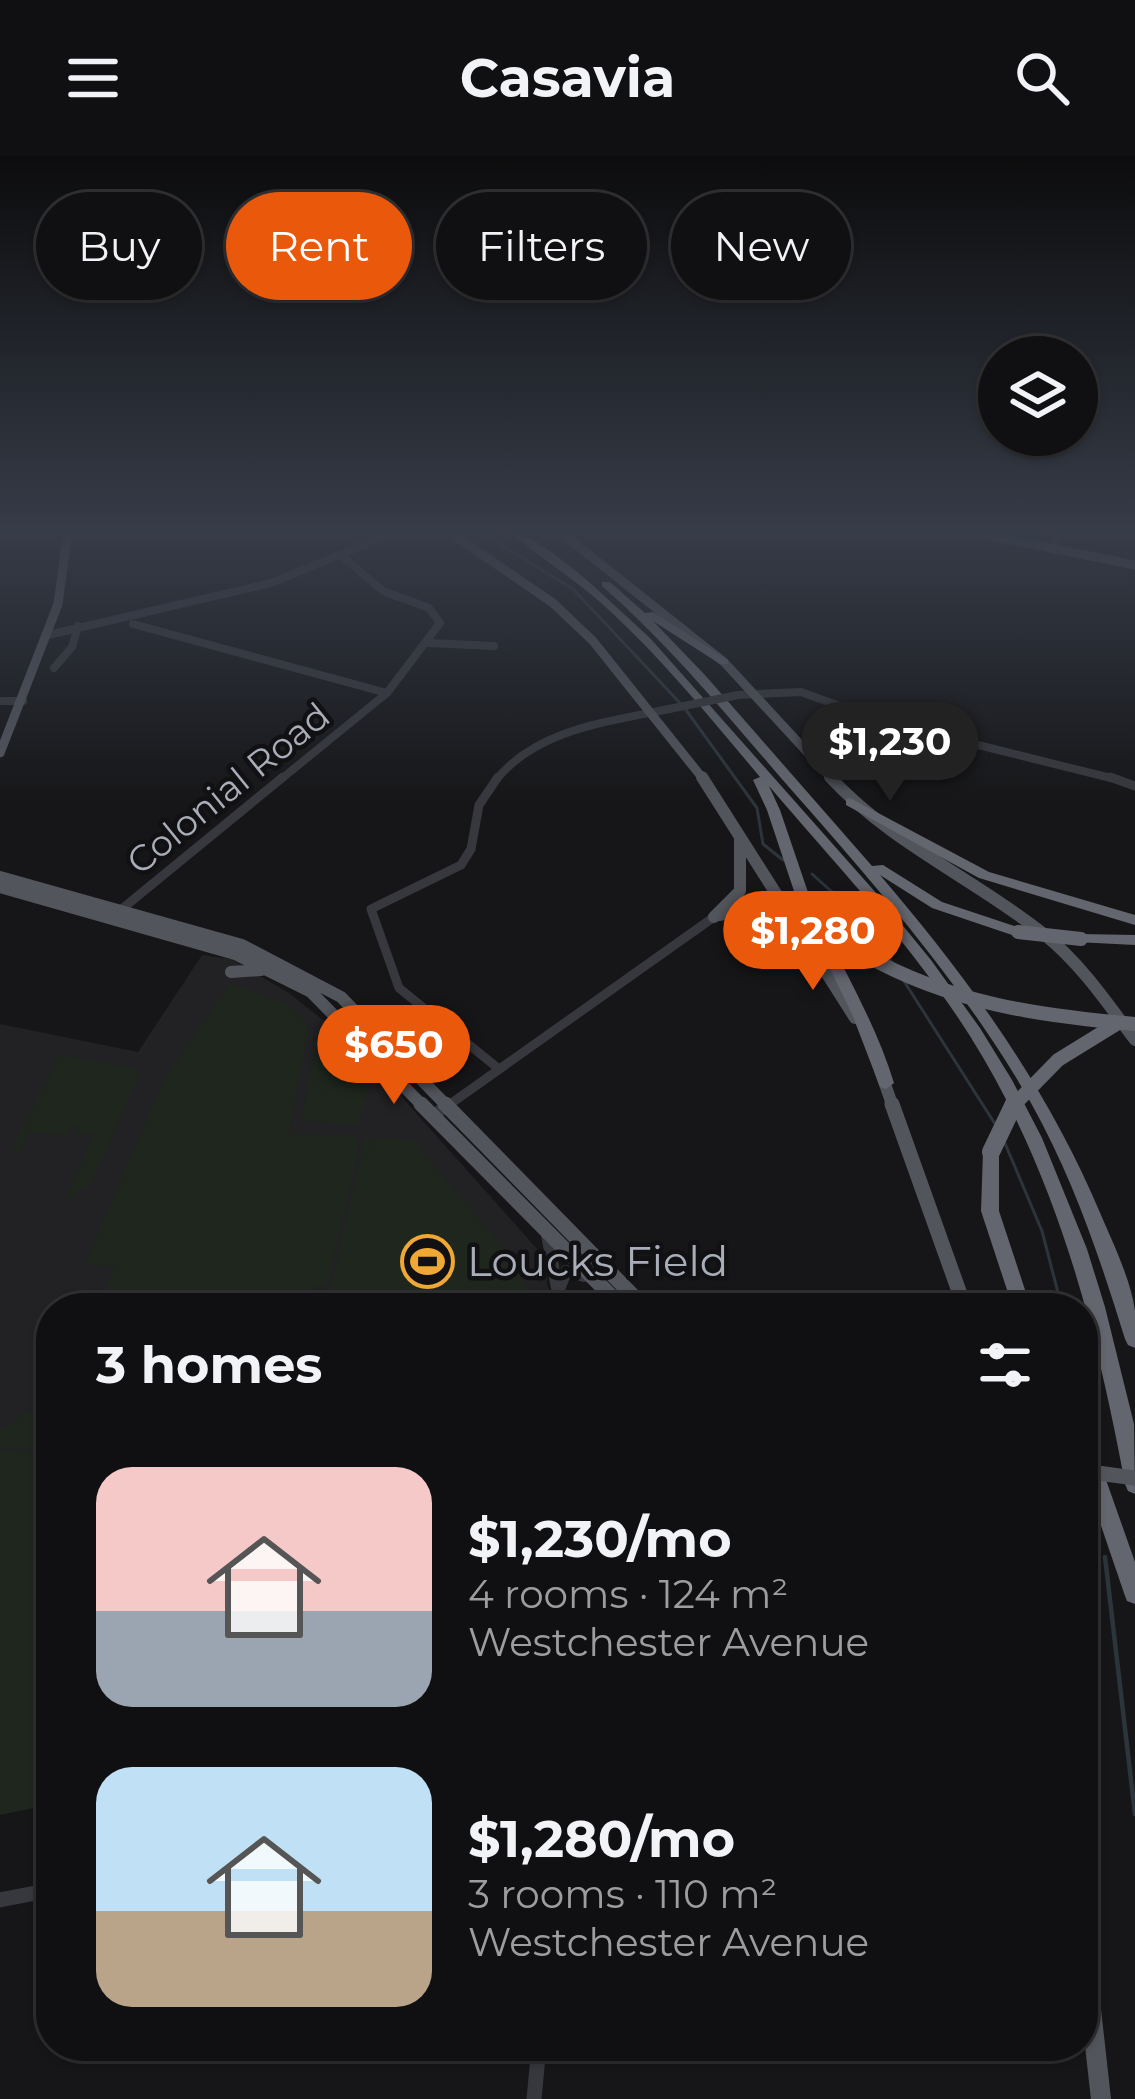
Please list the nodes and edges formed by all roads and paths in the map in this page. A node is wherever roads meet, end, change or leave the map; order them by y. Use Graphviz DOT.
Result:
graph roads {
  1 [pos="52,622"];
  2 [pos="129,622"];
  3 [pos="152,622"];
  4 [pos="437,622"];
  5 [pos="574,622"];
  6 [pos="629,622"];
  7 [pos="647,622"];
  8 [pos="662,622"];
  9 [pos="674,622"];
  10 [pos="124,623"];
  11 [pos="149,626"];
  12 [pos="78,627"];
  13 [pos="48,634"];
  14 [pos="428,643"];
  15 [pos="494,646"];
  16 [pos="724,662"];
  17 [pos="54,668"];
  18 [pos="754,692"];
  19 [pos="387,693"];
  20 [pos="1,701"];
  21 [pos="23,701"];
  22 [pos="652,713"];
  23 [pos="623,719"];
  24 [pos="662,725"];
  25 [pos="726,729"];
  26 [pos="0,754"];
  27 [pos="1135,784"];
  28 [pos="850,802"];
  29 [pos="819,813"];
  30 [pos="737,829"];
  31 [pos="788,847"];
  32 [pos="0,877"];
  33 [pos="0,887"];
  34 [pos="115,915"];
  35 [pos="714,917"];
  36 [pos="1135,920"];
  37 [pos="798,923"];
  38 [pos="1135,940"];
  39 [pos="231,972"];
  40 [pos="1135,1015"];
  41 [pos="345,1021"];
  42 [pos="1135,1024"];
  43 [pos="1135,1040"];
  44 [pos="499,1069"];
  45 [pos="886,1083"];
  46 [pos="441,1110"];
  47 [pos="547,1234"];
  48 [pos="592,1281"];
  49 [pos="558,1292"];
  50 [pos="606,1293"];
  51 [pos="630,1293"];
  52 [pos="960,1293"];
  53 [pos="1017,1293"];
  54 [pos="1093,1293"];
  55 [pos="1098,1316"];
  56 [pos="1135,1340"];
  57 [pos="1098,1474"];
  58 [pos="1135,1481"];
  59 [pos="1098,1486"];
  60 [pos="1135,1593"];
  61 [pos="36,1893"];
  62 [pos="0,1900"];
  63 [pos="538,2061"];
  64 [pos="1097,2061"];
  65 [pos="534,2099"];
  66 [pos="1101,2099"];
  1 -- 13 [label="main road"];
  2 -- 10 [label="street"];
  3 -- 11 [label="street"];
  4 -- 14 [label="street"];
  5 -- 22 [label="main road"];
  6 -- 25 [label="highway"];
  7 -- 29 [label="highway"];
  8 -- 16 [label="highway"];
  9 -- 16 [label="main road"];
  10 -- 11 [label="street"];
  10 -- 12 [label="street"];
  11 -- 19 [label="street"];
  12 -- 13 [label="street"];
  12 -- 17 [label="street"];
  13 -- 21 [label="main road"];
  14 -- 15 [label="street"];
  14 -- 19 [label="street, Colonial Road"];
  16 -- 18 [label="main road"];
  18 -- 22 [label="street, bridge"];
  18 -- 27 [label="street"];
  18 -- 28 [label="main road"];
  19 -- 34 [label="street, Colonial Road"];
  20 -- 21 [label="street"];
  21 -- 26 [label="main road"];
  22 -- 23 [label="street"];
  22 -- 24 [label="main road"];
  23 -- 24 [label="street"];
  23 -- 44 [label="street"];
  24 -- 30 [label="main road"];
  25 -- 31 [label="highway"];
  25 -- 54 [label="highway"];
  28 -- 36 [label="highway"];
  28 -- 43 [label="main road"];
  29 -- 38 [label="highway, bridge"];
  29 -- 56 [label="highway"];
  30 -- 35 [label="main road"];
  30 -- 37 [label="main road"];
  31 -- 42 [label="highway, bridge"];
  31 -- 45 [label="highway"];
  32 -- 34 [label="main road"];
  33 -- 34 [label="main road"];
  34 -- 41 [label="main road"];
  34 -- 46 [label="main road"];
  35 -- 37 [label="main road"];
  35 -- 44 [label="street"];
  37 -- 45 [label="main road"];
  39 -- 41 [label="main road"];
  40 -- 53 [label="highway, bridge"];
  41 -- 46 [label="main road"];
  44 -- 46 [label="street"];
  45 -- 52 [label="main road"];
  46 -- 47 [label="main road"];
  46 -- 51 [label="main road"];
  47 -- 48 [label="main road"];
  47 -- 49 [label="street"];
  48 -- 49 [label="street"];
  48 -- 50 [label="main road"];
  55 -- 58 [label="highway"];
  57 -- 58 [label="main road, bridge"];
  59 -- 60 [label="highway"];
  61 -- 62 [label="street"];
  63 -- 65 [label="street"];
  64 -- 66 [label="main road"];
}
